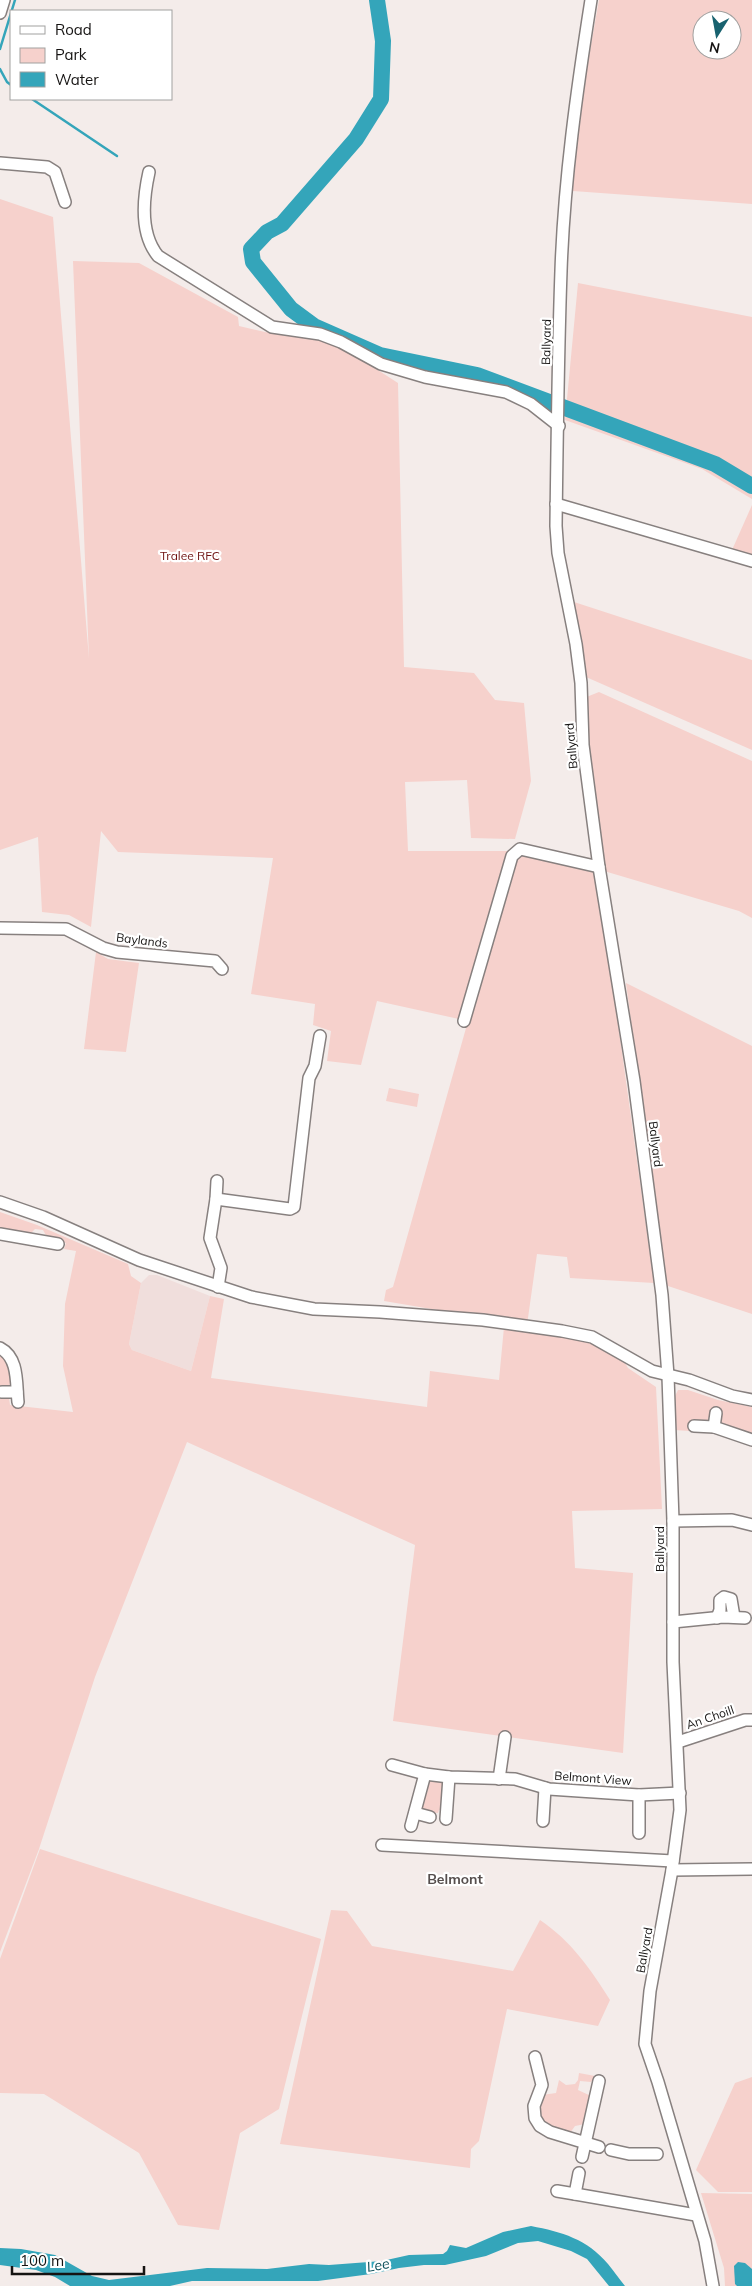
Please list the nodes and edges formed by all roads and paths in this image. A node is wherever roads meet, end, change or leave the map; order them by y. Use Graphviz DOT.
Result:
graph roads {
  1 [pos="4,0"];
  2 [pos="591,0"];
  3 [pos="0,14"];
  4 [pos="0,162"];
  5 [pos="149,172"];
  6 [pos="65,202"];
  7 [pos="559,421"];
  8 [pos="556,504"];
  9 [pos="752,561"];
  10 [pos="599,867"];
  11 [pos="0,928"];
  12 [pos="222,969"];
  13 [pos="464,1022"];
  14 [pos="320,1036"];
  15 [pos="218,1182"];
  16 [pos="216,1199"];
  17 [pos="0,1202"];
  18 [pos="0,1234"];
  19 [pos="58,1244"];
  20 [pos="218,1287"];
  21 [pos="0,1348"];
  22 [pos="668,1376"];
  23 [pos="2,1392"];
  24 [pos="752,1400"];
  25 [pos="716,1413"];
  26 [pos="694,1426"];
  27 [pos="714,1427"];
  28 [pos="752,1440"];
  29 [pos="673,1521"];
  30 [pos="752,1525"];
  31 [pos="717,1618"];
  32 [pos="673,1622"];
  33 [pos="752,1720"];
  34 [pos="505,1737"];
  35 [pos="678,1742"];
  36 [pos="392,1765"];
  37 [pos="425,1774"];
  38 [pos="449,1777"];
  39 [pos="499,1779"];
  40 [pos="545,1788"];
  41 [pos="680,1793"];
  42 [pos="639,1796"];
  43 [pos="414,1813"];
  44 [pos="430,1817"];
  45 [pos="446,1819"];
  46 [pos="543,1821"];
  47 [pos="411,1826"];
  48 [pos="639,1834"];
  49 [pos="382,1845"];
  50 [pos="673,1866"];
  51 [pos="752,1869"];
  52 [pos="535,2057"];
  53 [pos="599,2081"];
  54 [pos="585,2144"];
  55 [pos="657,2154"];
  56 [pos="582,2157"];
  57 [pos="579,2173"];
  58 [pos="557,2190"];
  59 [pos="575,2194"];
  60 [pos="696,2215"];
  61 [pos="713,2286"];
  1 -- 3 [label="street"];
  2 -- 7 [label="street, Ballyard"];
  4 -- 6 [label="street"];
  5 -- 7 [label="street"];
  7 -- 8 [label="street, Ballyard"];
  8 -- 9 [label="street"];
  8 -- 10 [label="street, Ballyard"];
  10 -- 13 [label="street"];
  10 -- 22 [label="street, Ballyard"];
  11 -- 12 [label="street, Baylands"];
  14 -- 16 [label="street"];
  15 -- 16 [label="street"];
  16 -- 20 [label="street"];
  17 -- 20 [label="street"];
  18 -- 19 [label="street"];
  20 -- 22 [label="street"];
  21 -- 23 [label="street"];
  22 -- 24 [label="street"];
  22 -- 29 [label="street, Ballyard"];
  25 -- 27 [label="street"];
  26 -- 27 [label="street"];
  27 -- 28 [label="street"];
  29 -- 30 [label="street"];
  29 -- 32 [label="street, Ballyard"];
  31 -- 31 [label="street"];
  31 -- 32 [label="street"];
  32 -- 35 [label="street, Ballyard"];
  33 -- 35 [label="street, An Choill"];
  34 -- 39 [label="street"];
  35 -- 41 [label="street, Ballyard"];
  36 -- 37 [label="street, Belmont View"];
  37 -- 38 [label="street, Belmont View"];
  37 -- 43 [label="street"];
  38 -- 39 [label="street, Belmont View"];
  38 -- 45 [label="street"];
  39 -- 40 [label="street, Belmont View"];
  40 -- 42 [label="street, Belmont View"];
  40 -- 46 [label="street, Belmont View"];
  41 -- 42 [label="street, Belmont View"];
  41 -- 50 [label="street, Ballyard"];
  42 -- 48 [label="street, Belmont View"];
  43 -- 44 [label="street"];
  43 -- 47 [label="street"];
  49 -- 50 [label="street"];
  50 -- 51 [label="street"];
  50 -- 60 [label="street, Ballyard"];
  52 -- 54 [label="street"];
  53 -- 54 [label="street"];
  54 -- 55 [label="street"];
  54 -- 56 [label="street"];
  57 -- 59 [label="street"];
  58 -- 59 [label="street"];
  59 -- 60 [label="street"];
  60 -- 61 [label="street, Ballyard"];
}
